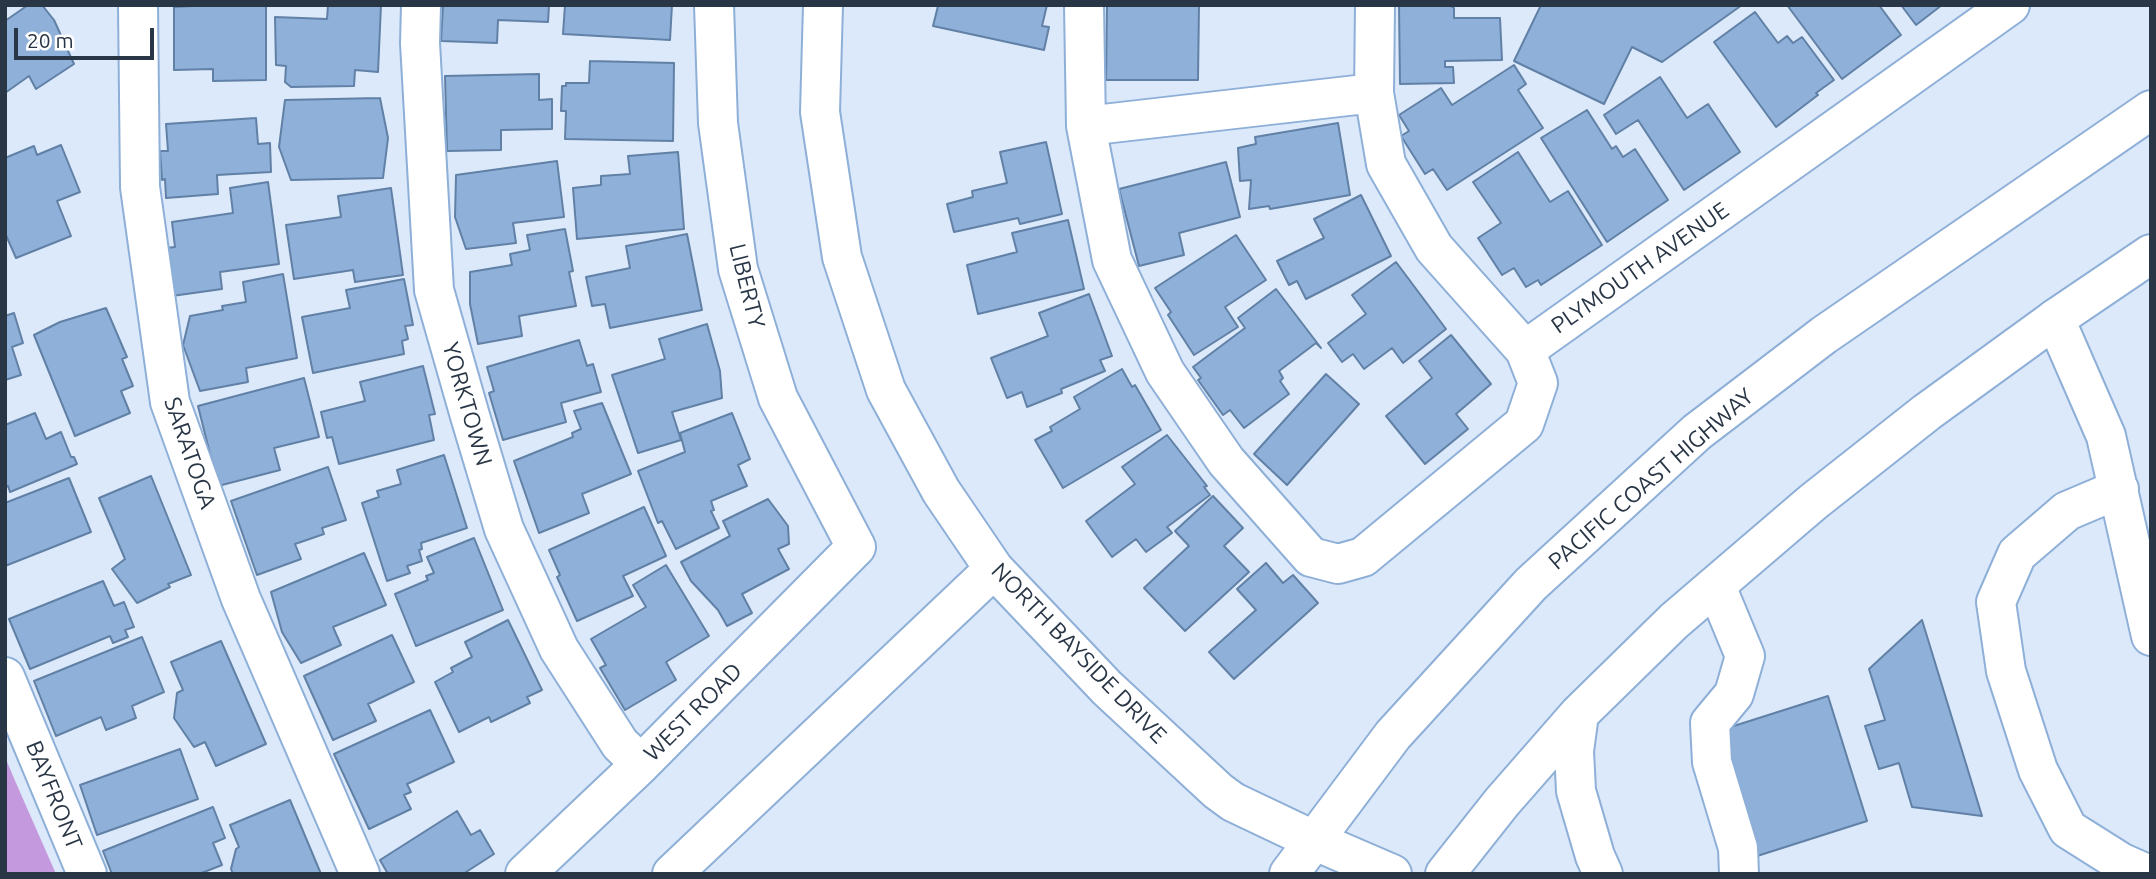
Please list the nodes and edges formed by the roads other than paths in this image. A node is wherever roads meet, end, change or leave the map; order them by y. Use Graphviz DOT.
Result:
graph roads {
  1 [pos="138,5"];
  2 [pos="421,5"];
  3 [pos="714,5"];
  4 [pos="823,5"];
  5 [pos="1084,5"];
  6 [pos="1375,5"];
  7 [pos="2010,5"];
  8 [pos="1374,93"];
  9 [pos="2151,110"];
  10 [pos="1086,126"];
  11 [pos="2151,254"];
  12 [pos="2056,319"];
  13 [pos="1525,350"];
  14 [pos="2119,489"];
  15 [pos="856,547"];
  16 [pos="994,569"];
  17 [pos="1716,586"];
  18 [pos="2151,636"];
  19 [pos="5,677"];
  20 [pos="1579,714"];
  21 [pos="641,764"];
  22 [pos="1313,840"];
  23 [pos="672,873"];
  24 [pos="87,874"];
  25 [pos="359,874"];
  26 [pos="525,874"];
  27 [pos="1289,874"];
  28 [pos="1392,874"];
  29 [pos="1445,874"];
  30 [pos="1603,874"];
  31 [pos="1739,874"];
  32 [pos="2147,874"];
  1 -- 25 [label="main road, SARATOGA"];
  2 -- 21 [label="main road, YORKTOWN"];
  3 -- 15 [label="main road, LIBERTY"];
  4 -- 16 [label="main road, NORTH BAYSIDE DRIVE"];
  5 -- 10 [label="main road"];
  6 -- 8 [label="main road"];
  7 -- 13 [label="main road, PLYMOUTH AVENUE"];
  8 -- 10 [label="main road"];
  8 -- 13 [label="main road"];
  9 -- 22 [label="main road, PACIFIC COAST HIGHWAY"];
  10 -- 13 [label="main road"];
  11 -- 12 [label="main road"];
  12 -- 14 [label="main road"];
  12 -- 17 [label="main road"];
  14 -- 18 [label="main road"];
  14 -- 32 [label="main road"];
  15 -- 21 [label="main road, WEST ROAD"];
  16 -- 22 [label="main road, NORTH BAYSIDE DRIVE"];
  16 -- 23 [label="main road"];
  17 -- 20 [label="main road"];
  17 -- 31 [label="main road"];
  19 -- 24 [label="main road, BAYFRONT"];
  20 -- 29 [label="main road"];
  20 -- 30 [label="main road"];
  21 -- 26 [label="main road, WEST ROAD"];
  22 -- 27 [label="main road, PACIFIC COAST HIGHWAY"];
  22 -- 28 [label="main road, NORTH BAYSIDE DRIVE"];
}
